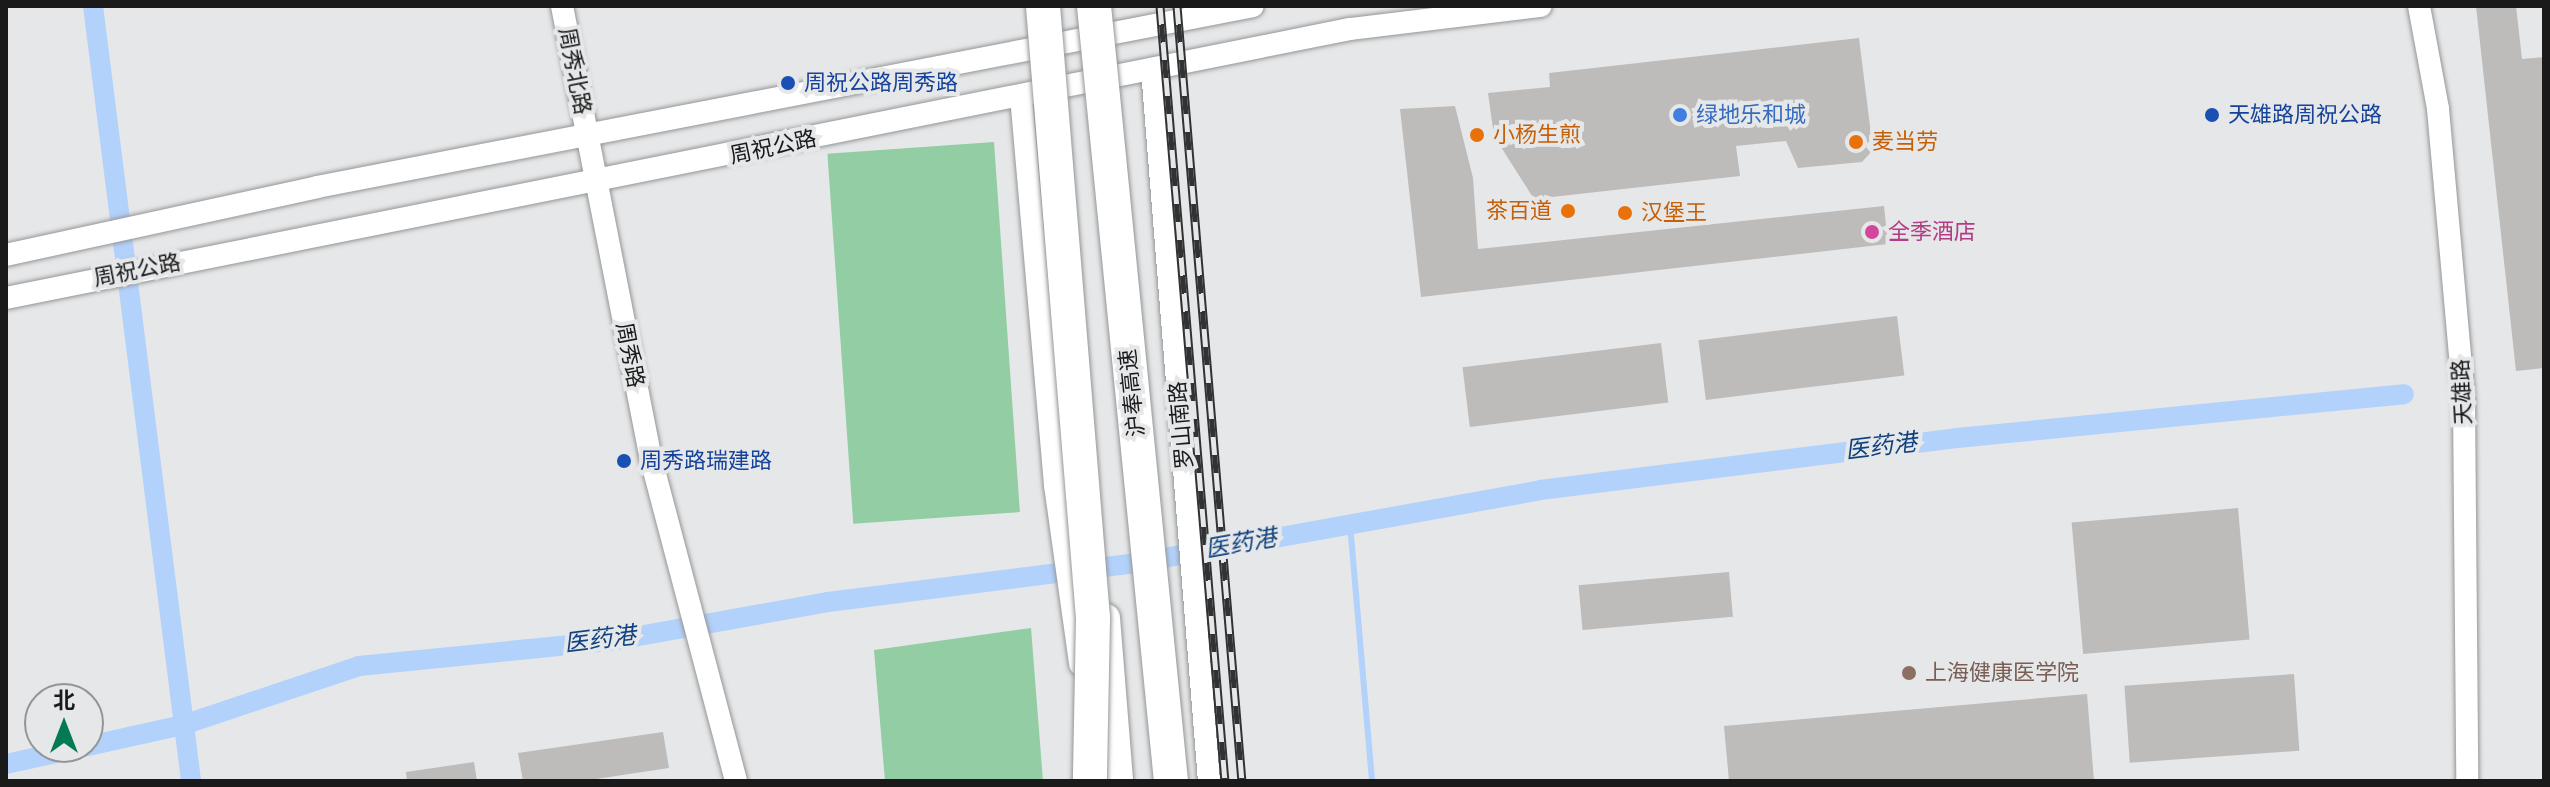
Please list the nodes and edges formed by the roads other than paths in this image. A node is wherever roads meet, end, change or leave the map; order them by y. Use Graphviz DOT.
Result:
graph roads {
  1 [pos="562,6"];
  2 [pos="1043,6"];
  3 [pos="1050,6"];
  4 [pos="1253,6"];
  5 [pos="1541,6"];
  6 [pos="2419,6"];
  7 [pos="1098,16"];
  8 [pos="1055,44"];
  9 [pos="1152,70"];
  10 [pos="1104,80"];
  11 [pos="1060,88"];
  12 [pos="1021,96"];
  13 [pos="587,135"];
  14 [pos="596,183"];
  15 [pos="6,255"];
  16 [pos="6,298"];
  17 [pos="736,781"];
  18 [pos="1090,781"];
  19 [pos="1100,781"];
  20 [pos="1119,781"];
  21 [pos="1168,781"];
  22 [pos="1209,781"];
  23 [pos="2467,781"];
  1 -- 13 [label="street, 周秀北路"];
  2 -- 18 [label="highway, bridge"];
  3 -- 8 [label="main road"];
  4 -- 7 [label="street, 周祝公路"];
  5 -- 9 [label="street, 周祝公路"];
  6 -- 23 [label="street, 天雄路"];
  7 -- 8 [label="street, 周祝公路"];
  7 -- 10 [label="main road, 罗山南路"];
  7 -- 21 [label="highway, 沪奉高速, bridge"];
  8 -- 11 [label="main road"];
  8 -- 13 [label="street, 周祝公路"];
  9 -- 10 [label="street, 周祝公路"];
  9 -- 22 [label="street, 罗山南路"];
  10 -- 11 [label="street, 周祝公路"];
  10 -- 21 [label="main road, 罗山南路, bridge"];
  11 -- 12 [label="street, 周祝公路"];
  11 -- 20 [label="main road"];
  12 -- 14 [label="street, 周祝公路"];
  12 -- 19 [label="street"];
  13 -- 14 [label="street, 周秀路"];
  13 -- 15 [label="street, 周祝公路"];
  14 -- 16 [label="street, 周祝公路"];
  14 -- 17 [label="street, 周秀路"];
}
